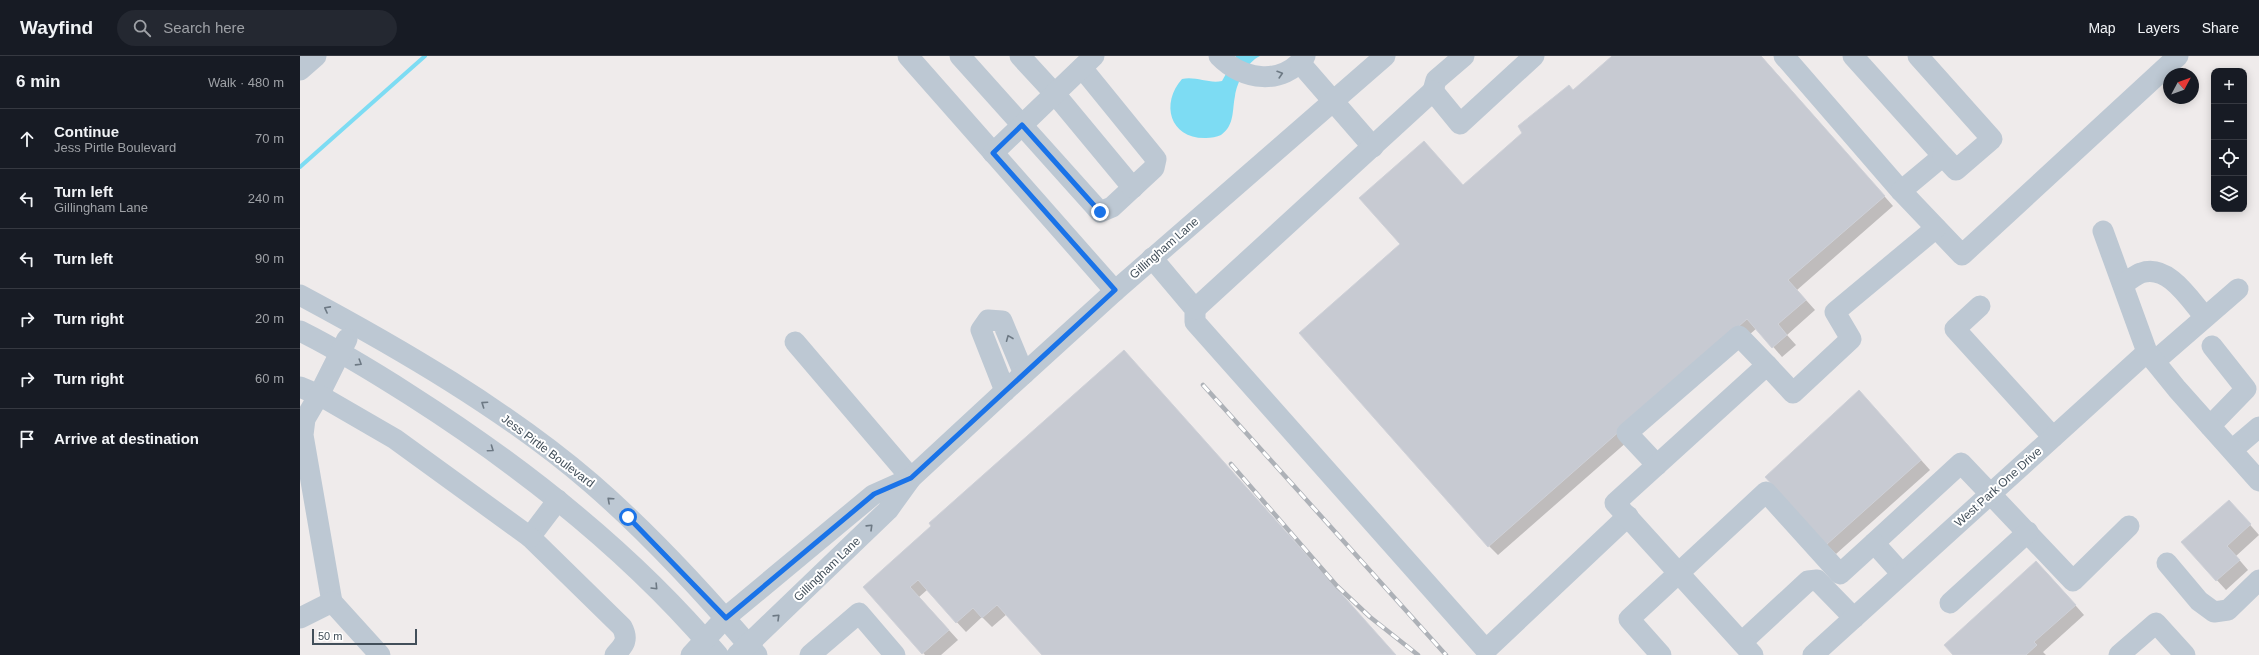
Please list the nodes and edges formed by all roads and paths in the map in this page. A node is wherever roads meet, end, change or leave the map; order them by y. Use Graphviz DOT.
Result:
graph roads {
  1 [pos="316,56"];
  2 [pos="908,56"];
  3 [pos="960,56"];
  4 [pos="1020,56"];
  5 [pos="1386,56"];
  6 [pos="1464,56"];
  7 [pos="1534,56"];
  8 [pos="1784,56"];
  9 [pos="1854,56"];
  10 [pos="1918,56"];
  11 [pos="2178,56"];
  12 [pos="1222,59"];
  13 [pos="1303,59"];
  14 [pos="1088,62"];
  15 [pos="300,70"];
  16 [pos="1433,91"];
  17 [pos="1055,94"];
  18 [pos="1334,101"];
  19 [pos="1022,125"];
  20 [pos="1372,146"];
  21 [pos="993,153"];
  22 [pos="1943,156"];
  23 [pos="1133,188"];
  24 [pos="1901,191"];
  25 [pos="1936,228"];
  26 [pos="2103,231"];
  27 [pos="1152,258"];
  28 [pos="2123,284"];
  29 [pos="2238,289"];
  30 [pos="1115,290"];
  31 [pos="300,295"];
  32 [pos="1980,306"];
  33 [pos="1195,310"];
  34 [pos="2205,317"];
  35 [pos="354,324"];
  36 [pos="300,331"];
  37 [pos="795,342"];
  38 [pos="2212,346"];
  39 [pos="340,351"];
  40 [pos="2151,356"];
  41 [pos="1767,365"];
  42 [pos="1024,374"];
  43 [pos="300,387"];
  44 [pos="1005,391"];
  45 [pos="319,395"];
  46 [pos="2210,426"];
  47 [pos="2259,427"];
  48 [pos="2053,437"];
  49 [pos="2232,450"];
  50 [pos="1656,465"];
  51 [pos="911,478"];
  52 [pos="2259,481"];
  53 [pos="1991,493"];
  54 [pos="558,500"];
  55 [pos="1628,516"];
  56 [pos="2129,526"];
  57 [pos="2028,532"];
  58 [pos="530,537"];
  59 [pos="1874,543"];
  60 [pos="2167,563"];
  61 [pos="1679,571"];
  62 [pos="1902,574"];
  63 [pos="2259,580"];
  64 [pos="332,602"];
  65 [pos="1950,603"];
  66 [pos="300,618"];
  67 [pos="726,618"];
  68 [pos="1854,618"];
  69 [pos="712,647"];
  70 [pos="1748,649"];
  71 [pos="748,651"];
  72 [pos="380,655"];
  73 [pos="615,655"];
  74 [pos="691,655"];
  75 [pos="810,655"];
  76 [pos="895,655"];
  77 [pos="1661,655"];
  78 [pos="1813,655"];
  79 [pos="2119,655"];
  80 [pos="2185,655"];
  1 -- 15 [label="street"];
  2 -- 21 [label="street"];
  3 -- 19 [label="street"];
  4 -- 17 [label="street"];
  5 -- 18 [label="street, Gillingham Lane"];
  6 -- 16 [label="street"];
  7 -- 16 [label="street"];
  8 -- 24 [label="street"];
  9 -- 22 [label="street"];
  10 -- 22 [label="street"];
  11 -- 25 [label="street"];
  12 -- 13 [label="street, one-way"];
  13 -- 18 [label="street"];
  14 -- 17 [label="street"];
  14 -- 23 [label="street"];
  16 -- 20 [label="street"];
  17 -- 19 [label="street"];
  17 -- 23 [label="street"];
  18 -- 20 [label="street"];
  18 -- 27 [label="street, Gillingham Lane"];
  19 -- 21 [label="street"];
  19 -- 23 [label="street"];
  20 -- 33 [label="street"];
  21 -- 30 [label="street"];
  22 -- 24 [label="street"];
  24 -- 25 [label="street"];
  25 -- 41 [label="street"];
  26 -- 28 [label="street"];
  27 -- 30 [label="street, Gillingham Lane"];
  27 -- 33 [label="street"];
  28 -- 34 [label="street"];
  28 -- 40 [label="street"];
  29 -- 34 [label="street, West Park One Drive"];
  30 -- 42 [label="street, Gillingham Lane"];
  35 -- 31 [label="street, Jess Pirtle Boulevard, one-way"];
  32 -- 48 [label="street"];
  33 -- 55 [label="street"];
  34 -- 40 [label="street, West Park One Drive"];
  35 -- 39 [label="street"];
  67 -- 35 [label="street, Jess Pirtle Boulevard, one-way"];
  36 -- 39 [label="street"];
  37 -- 51 [label="street"];
  38 -- 46 [label="street"];
  39 -- 45 [label="street"];
  39 -- 54 [label="street, one-way"];
  40 -- 46 [label="street"];
  40 -- 48 [label="street, West Park One Drive"];
  41 -- 50 [label="street"];
  41 -- 50 [label="street"];
  42 -- 44 [label="street, Gillingham Lane"];
  42 -- 44 [label="street, one-way"];
  43 -- 45 [label="street"];
  44 -- 51 [label="street, Gillingham Lane"];
  45 -- 58 [label="street"];
  45 -- 64 [label="street"];
  46 -- 49 [label="street"];
  47 -- 49 [label="street"];
  48 -- 53 [label="street, West Park One Drive"];
  49 -- 52 [label="street"];
  50 -- 55 [label="street"];
  51 -- 67 [label="street, Gillingham Lane"];
  71 -- 51 [label="street, Gillingham Lane, one-way"];
  53 -- 57 [label="street"];
  53 -- 59 [label="street"];
  53 -- 62 [label="street, West Park One Drive"];
  54 -- 58 [label="street"];
  54 -- 69 [label="street, one-way"];
  55 -- 61 [label="street"];
  56 -- 57 [label="street"];
  57 -- 65 [label="street"];
  58 -- 73 [label="street"];
  59 -- 61 [label="street"];
  59 -- 62 [label="street"];
  60 -- 63 [label="street"];
  61 -- 70 [label="street"];
  61 -- 77 [label="street"];
  62 -- 68 [label="street, West Park One Drive"];
  64 -- 66 [label="street"];
  64 -- 72 [label="street"];
  67 -- 69 [label="street, Gillingham Lane"];
  67 -- 71 [label="street, Jess Pirtle Boulevard"];
  68 -- 70 [label="street"];
  68 -- 78 [label="street, West Park One Drive"];
  69 -- 74 [label="street, Gillingham Lane"];
  75 -- 76 [label="street"];
  79 -- 80 [label="street"];
}
